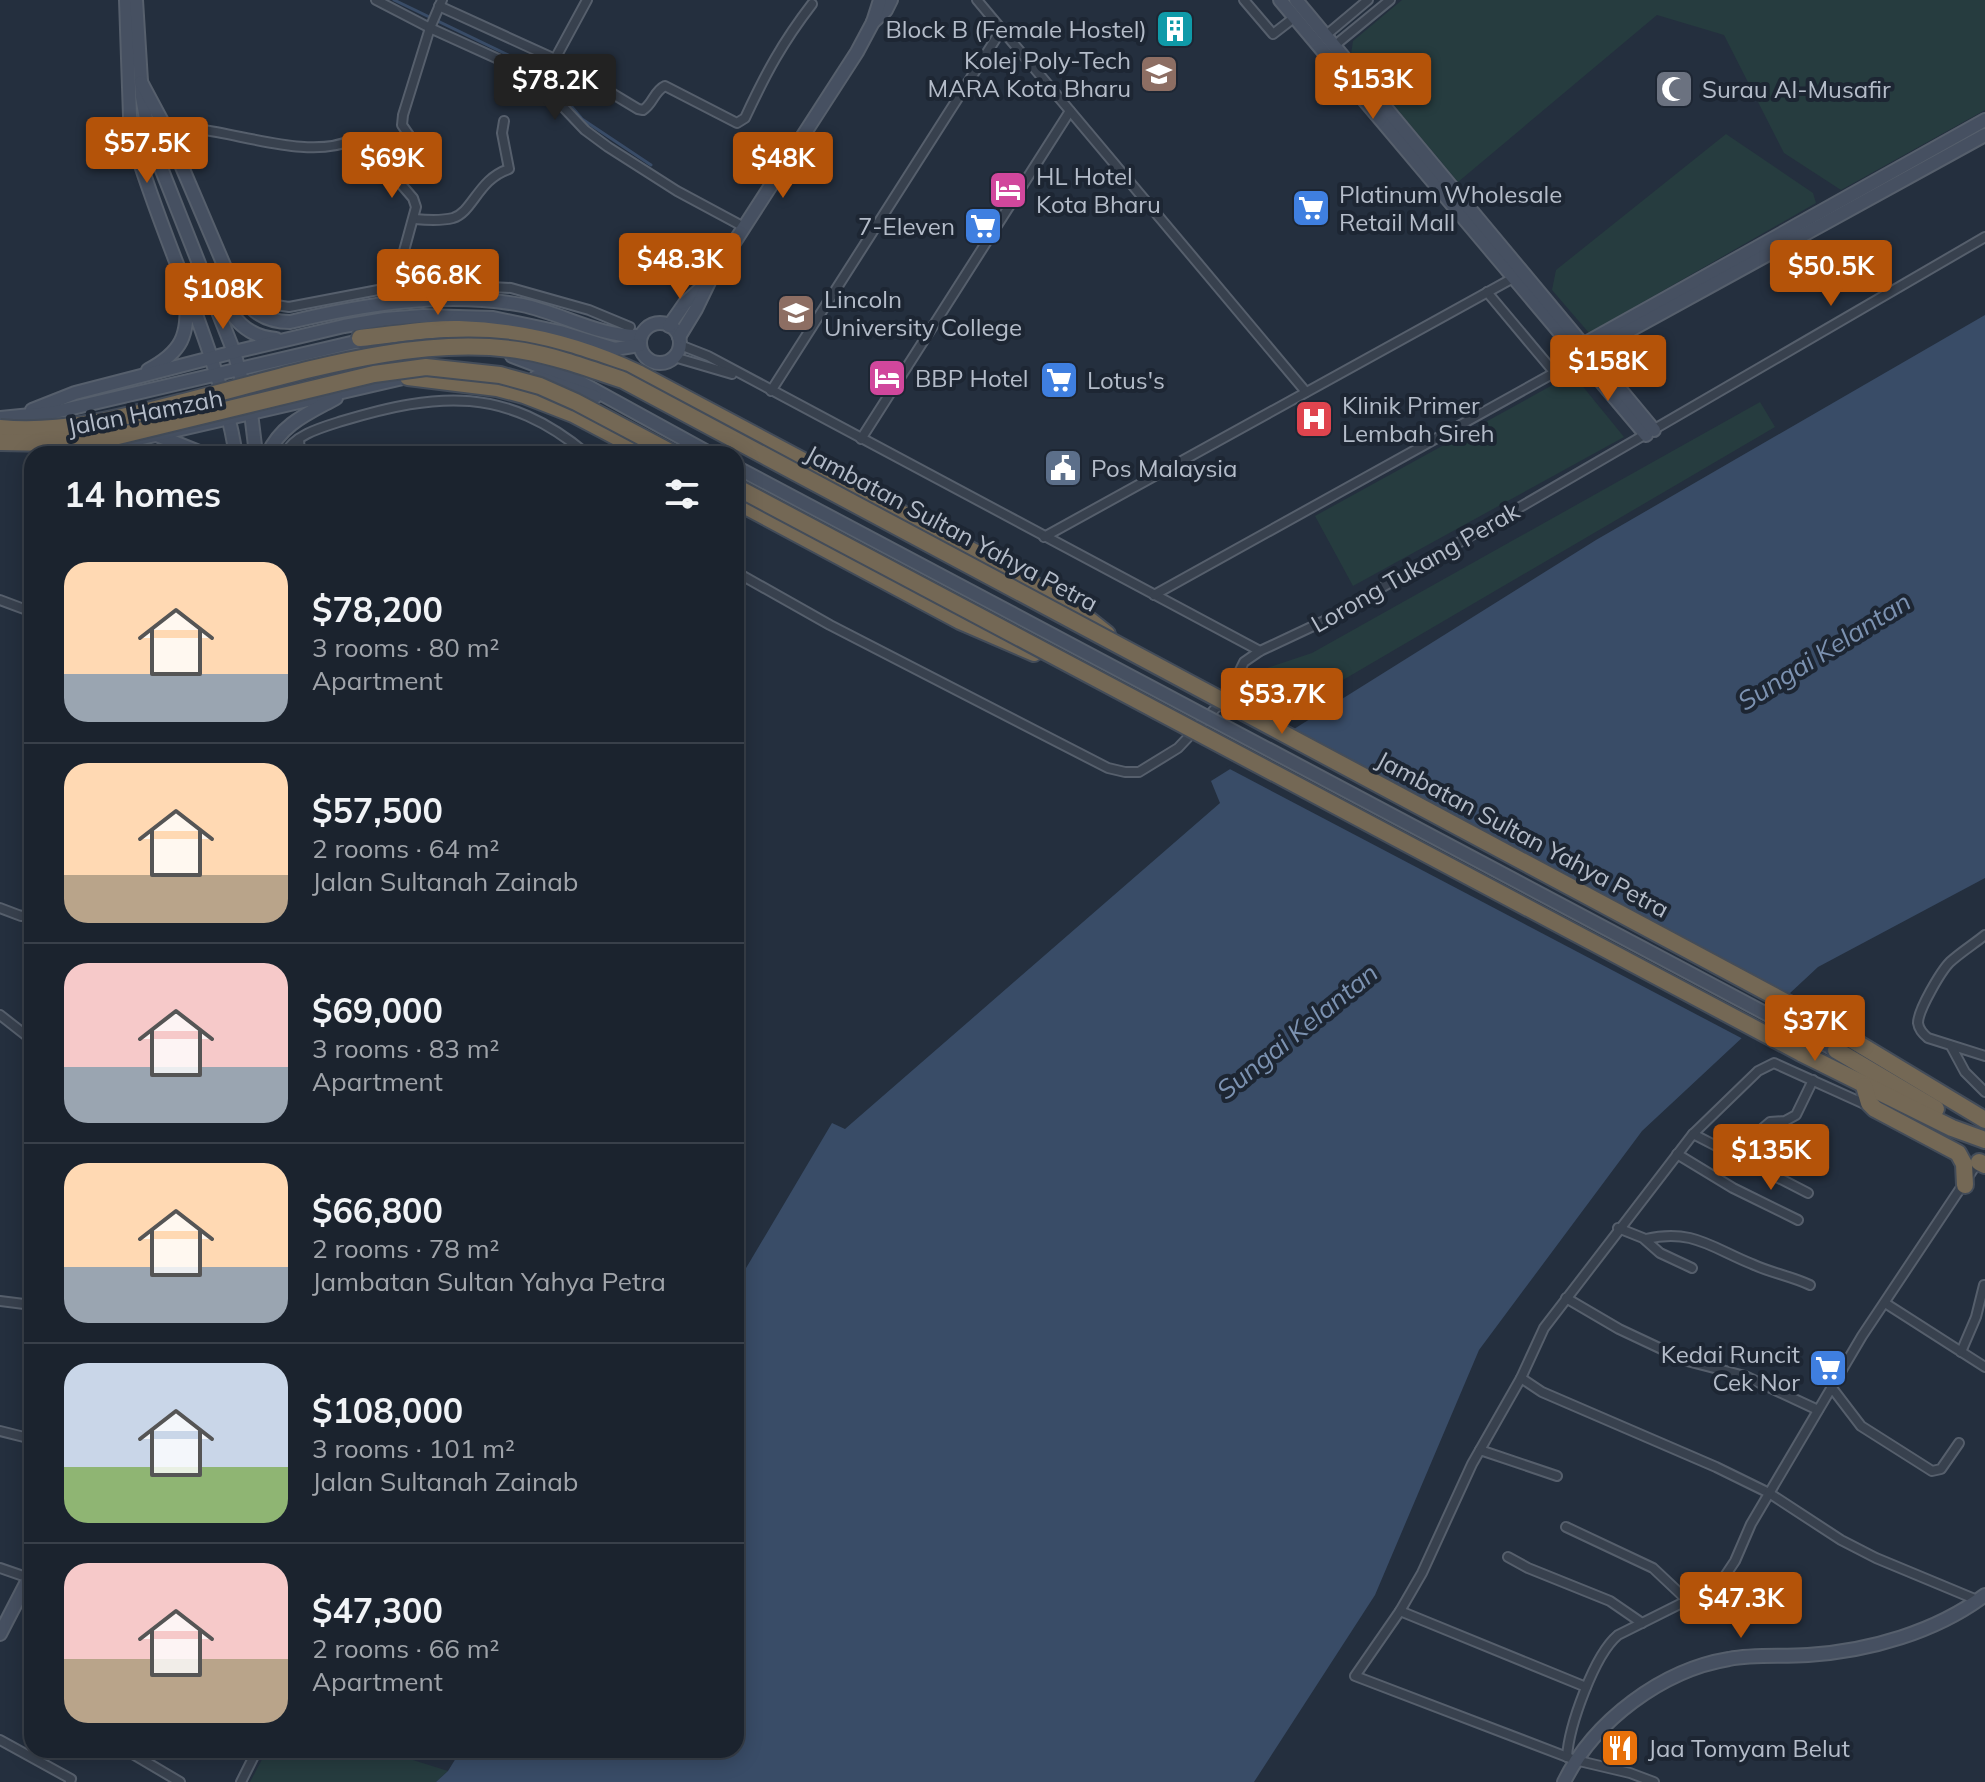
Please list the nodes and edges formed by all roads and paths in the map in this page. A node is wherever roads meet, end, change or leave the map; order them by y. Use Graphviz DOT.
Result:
graph roads {
  1 [pos="126,0"];
  2 [pos="136,0"];
  3 [pos="376,0"];
  4 [pos="587,0"];
  5 [pos="880,0"];
  6 [pos="891,0"];
  7 [pos="977,0"];
  8 [pos="1244,0"];
  9 [pos="1280,0"];
  10 [pos="1296,0"];
  11 [pos="1368,0"];
  12 [pos="1390,0"];
  13 [pos="441,3"];
  14 [pos="812,4"];
  15 [pos="1295,17"];
  16 [pos="873,22"];
  17 [pos="430,26"];
  18 [pos="1002,29"];
  19 [pos="1325,36"];
  20 [pos="1334,46"];
  21 [pos="555,59"];
  22 [pos="141,82"];
  23 [pos="1070,111"];
  24 [pos="1985,120"];
  25 [pos="504,121"];
  26 [pos="165,127"];
  27 [pos="1985,135"];
  28 [pos="352,140"];
  29 [pos="1880,178"];
  30 [pos="1888,190"];
  31 [pos="415,219"];
  32 [pos="744,227"];
  33 [pos="1985,237"];
  34 [pos="196,261"];
  35 [pos="1518,275"];
  36 [pos="710,280"];
  37 [pos="232,284"];
  38 [pos="186,285"];
  39 [pos="400,285"];
  40 [pos="1487,292"];
  41 [pos="263,303"];
  42 [pos="249,308"];
  43 [pos="669,326"];
  44 [pos="630,327"];
  45 [pos="360,338"];
  46 [pos="288,339"];
  47 [pos="640,340"];
  48 [pos="678,346"];
  49 [pos="1582,351"];
  50 [pos="234,352"];
  51 [pos="212,358"];
  52 [pos="238,368"];
  53 [pos="1554,372"];
  54 [pos="217,373"];
  55 [pos="408,377"];
  56 [pos="748,379"];
  57 [pos="115,383"];
  58 [pos="349,391"];
  59 [pos="771,391"];
  60 [pos="140,392"];
  61 [pos="1306,392"];
  62 [pos="617,404"];
  63 [pos="251,413"];
  64 [pos="0,418"];
  65 [pos="230,418"];
  66 [pos="7,422"];
  67 [pos="1650,433"];
  68 [pos="157,435"];
  69 [pos="299,439"];
  70 [pos="861,439"];
  71 [pos="0,444"];
  72 [pos="108,446"];
  73 [pos="184,446"];
  74 [pos="235,446"];
  75 [pos="255,446"];
  76 [pos="272,446"];
  77 [pos="289,446"];
  78 [pos="299,446"];
  79 [pos="577,446"];
  80 [pos="633,446"];
  81 [pos="659,446"];
  82 [pos="696,446"];
  83 [pos="24,449"];
  84 [pos="744,471"];
  85 [pos="744,491"];
  86 [pos="744,505"];
  87 [pos="1044,537"];
  88 [pos="744,577"];
  89 [pos="1154,595"];
  90 [pos="0,600"];
  91 [pos="24,609"];
  92 [pos="1124,647"];
  93 [pos="1260,651"];
  94 [pos="1105,684"];
  95 [pos="0,908"];
  96 [pos="24,915"];
  97 [pos="1985,935"];
  98 [pos="0,1015"];
  99 [pos="24,1034"];
  100 [pos="1951,1046"];
  101 [pos="1836,1050"];
  102 [pos="1985,1056"];
  103 [pos="1813,1080"];
  104 [pos="1864,1086"];
  105 [pos="1985,1092"];
  106 [pos="1875,1109"];
  107 [pos="1985,1121"];
  108 [pos="1693,1134"];
  109 [pos="1985,1140"];
  110 [pos="1677,1154"];
  111 [pos="1749,1162"];
  112 [pos="1982,1162"];
  113 [pos="1965,1185"];
  114 [pos="1808,1193"];
  115 [pos="1798,1220"];
  116 [pos="1618,1228"];
  117 [pos="1646,1239"];
  118 [pos="1692,1268"];
  119 [pos="1810,1285"];
  120 [pos="1984,1285"];
  121 [pos="1566,1298"];
  122 [pos="0,1301"];
  123 [pos="1885,1303"];
  124 [pos="24,1304"];
  125 [pos="1980,1319"];
  126 [pos="1961,1352"];
  127 [pos="1985,1367"];
  128 [pos="1521,1378"];
  129 [pos="1832,1388"];
  130 [pos="1818,1410"];
  131 [pos="0,1431"];
  132 [pos="24,1437"];
  133 [pos="1959,1443"];
  134 [pos="1480,1450"];
  135 [pos="1557,1476"];
  136 [pos="1769,1493"];
  137 [pos="1566,1527"];
  138 [pos="1508,1557"];
  139 [pos="0,1568"];
  140 [pos="24,1574"];
  141 [pos="24,1587"];
  142 [pos="1983,1597"];
  143 [pos="1687,1600"];
  144 [pos="1400,1611"];
  145 [pos="1642,1623"];
  146 [pos="0,1634"];
  147 [pos="1586,1687"];
  148 [pos="0,1740"];
  149 [pos="24,1753"];
  150 [pos="33,1758"];
  151 [pos="140,1758"];
  152 [pos="253,1758"];
  153 [pos="1571,1759"];
  154 [pos="70,1782"];
  155 [pos="180,1782"];
  156 [pos="241,1782"];
  157 [pos="1564,1782"];
  158 [pos="1654,1782"];
  1 -- 38 [label="street"];
  2 -- 22 [label="street"];
  3 -- 17 [label="street"];
  4 -- 21 [label="street"];
  5 -- 16 [label="street"];
  6 -- 16 [label="street"];
  7 -- 18 [label="street"];
  8 -- 15 [label="street"];
  9 -- 15 [label="street"];
  10 -- 19 [label="street"];
  11 -- 19 [label="street"];
  12 -- 20 [label="street"];
  13 -- 17 [label="street"];
  13 -- 21 [label="street"];
  14 -- 21 [label="street"];
  15 -- 35 [label="street"];
  16 -- 32 [label="street"];
  17 -- 31 [label="street"];
  17 -- 32 [label="street"];
  18 -- 23 [label="street"];
  18 -- 59 [label="street"];
  19 -- 20 [label="street"];
  20 -- 35 [label="street"];
  22 -- 26 [label="street"];
  22 -- 34 [label="street"];
  23 -- 61 [label="street"];
  23 -- 70 [label="street"];
  24 -- 29 [label="street"];
  25 -- 31 [label="street"];
  26 -- 28 [label="street"];
  26 -- 37 [label="street"];
  27 -- 30 [label="street"];
  29 -- 30 [label="street"];
  29 -- 49 [label="street"];
  30 -- 49 [label="street"];
  31 -- 39 [label="street"];
  32 -- 36 [label="street"];
  33 -- 67 [label="street, Lorong Tukang Perak"];
  34 -- 46 [label="street"];
  34 -- 50 [label="street"];
  35 -- 40 [label="street"];
  35 -- 49 [label="street"];
  36 -- 43 [label="street"];
  36 -- 48 [label="street"];
  37 -- 41 [label="street"];
  37 -- 42 [label="street"];
  38 -- 51 [label="street"];
  38 -- 57 [label="street"];
  39 -- 41 [label="street"];
  39 -- 44 [label="street"];
  40 -- 53 [label="street"];
  40 -- 61 [label="street"];
  41 -- 42 [label="street"];
  42 -- 47 [label="street"];
  43 -- 47 [label="street"];
  43 -- 48 [label="street"];
  45 -- 52 [label="street, Jalan Hamzah"];
  45 -- 62 [label="street, Jalan Hamzah"];
  45 -- 92 [label="highway, bridge"];
  46 -- 47 [label="street"];
  46 -- 50 [label="street"];
  47 -- 48 [label="street"];
  48 -- 56 [label="street"];
  48 -- 56 [label="street"];
  49 -- 53 [label="street"];
  49 -- 67 [label="street"];
  50 -- 51 [label="street"];
  50 -- 52 [label="street"];
  51 -- 54 [label="street"];
  51 -- 57 [label="street"];
  52 -- 54 [label="street, Jalan Hamzah"];
  52 -- 63 [label="street"];
  53 -- 89 [label="street"];
  54 -- 60 [label="street, Jalan Hamzah"];
  54 -- 65 [label="street"];
  55 -- 58 [label="street"];
  55 -- 62 [label="street"];
  55 -- 80 [label="highway"];
  56 -- 59 [label="street"];
  57 -- 66 [label="street"];
  58 -- 63 [label="street, Jalan Hamzah"];
  58 -- 76 [label="street"];
  59 -- 70 [label="street"];
  60 -- 66 [label="street, Jalan Hamzah"];
  60 -- 68 [label="street"];
  61 -- 87 [label="street"];
  62 -- 82 [label="street"];
  63 -- 65 [label="street, Jalan Hamzah"];
  63 -- 75 [label="street"];
  64 -- 66 [label="street, Jalan Hamzah"];
  65 -- 68 [label="street, Jalan Hamzah"];
  65 -- 74 [label="street"];
  66 -- 92 [label="highway, Jambatan Sultan Yahya Petra, bridge"];
  67 -- 93 [label="street, Lorong Tukang Perak"];
  68 -- 72 [label="street, Jalan Hamzah"];
  68 -- 73 [label="street"];
  69 -- 77 [label="street"];
  69 -- 78 [label="street"];
  69 -- 79 [label="street"];
  70 -- 87 [label="street"];
  71 -- 81 [label="highway, bridge"];
  71 -- 83 [label="street, Jalan Hamzah"];
  84 -- 101 [label="street, Jambatan Sultan Yahya Petra, bridge"];
  85 -- 94 [label="highway, bridge"];
  86 -- 94 [label="highway, bridge"];
  87 -- 89 [label="street"];
  88 -- 93 [label="street, Lorong Tukang Perak"];
  89 -- 93 [label="street"];
  90 -- 91 [label="street"];
  92 -- 107 [label="highway, Jambatan Sultan Yahya Petra, bridge"];
  94 -- 104 [label="highway, bridge"];
  95 -- 96 [label="street"];
  97 -- 100 [label="street"];
  98 -- 99 [label="street"];
  100 -- 102 [label="street"];
  100 -- 105 [label="street"];
  101 -- 107 [label="highway"];
  101 -- 109 [label="highway"];
  103 -- 106 [label="street"];
  103 -- 108 [label="street"];
  103 -- 111 [label="street"];
  104 -- 106 [label="highway"];
  104 -- 109 [label="highway"];
  106 -- 113 [label="highway"];
  108 -- 110 [label="street"];
  108 -- 111 [label="street"];
  110 -- 115 [label="street"];
  110 -- 116 [label="street"];
  111 -- 114 [label="street"];
  112 -- 113 [label="street"];
  113 -- 123 [label="street"];
  116 -- 117 [label="street"];
  116 -- 121 [label="street"];
  117 -- 118 [label="street"];
  117 -- 119 [label="street"];
  120 -- 125 [label="street"];
  121 -- 128 [label="street"];
  121 -- 130 [label="street"];
  122 -- 124 [label="street"];
  123 -- 126 [label="street"];
  123 -- 129 [label="street"];
  125 -- 126 [label="street"];
  126 -- 127 [label="street"];
  128 -- 134 [label="street"];
  128 -- 136 [label="street"];
  129 -- 130 [label="street"];
  129 -- 133 [label="street"];
  130 -- 136 [label="street"];
  131 -- 132 [label="street"];
  134 -- 135 [label="street"];
  134 -- 144 [label="street"];
  136 -- 142 [label="street"];
  136 -- 143 [label="street"];
  137 -- 143 [label="street"];
  138 -- 145 [label="street"];
  139 -- 140 [label="street"];
  141 -- 146 [label="street"];
  142 -- 153 [label="street"];
  143 -- 145 [label="street"];
  144 -- 147 [label="street"];
  144 -- 153 [label="street"];
  145 -- 147 [label="street"];
  147 -- 153 [label="street"];
  148 -- 149 [label="street"];
  150 -- 154 [label="street"];
  151 -- 155 [label="street"];
  152 -- 156 [label="street"];
  153 -- 157 [label="street"];
  153 -- 158 [label="street"];
}
